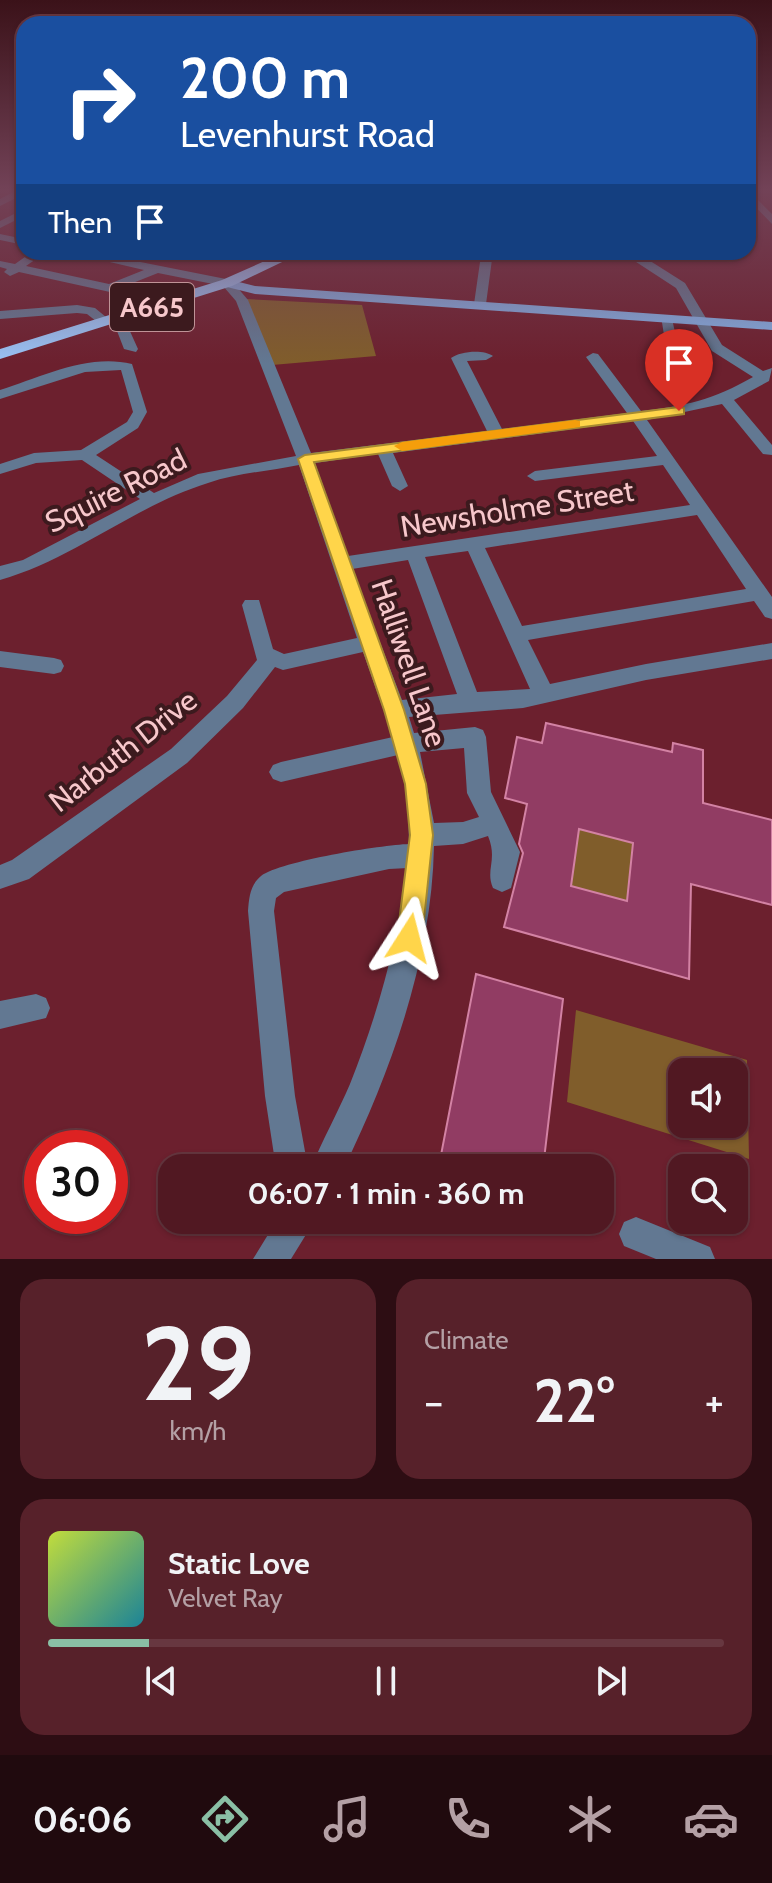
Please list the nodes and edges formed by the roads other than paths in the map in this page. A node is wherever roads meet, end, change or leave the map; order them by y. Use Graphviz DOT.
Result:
graph roads {
  1 [pos="27,260"];
  2 [pos="111,260"];
  3 [pos="278,260"];
  4 [pos="486,260"];
  5 [pos="638,260"];
  6 [pos="116,261"];
  7 [pos="0,264"];
  8 [pos="16,267"];
  9 [pos="156,269"];
  10 [pos="0,278"];
  11 [pos="227,283"];
  12 [pos="480,304"];
  13 [pos="0,315"];
  14 [pos="666,319"];
  15 [pos="112,320"];
  16 [pos="701,321"];
  17 [pos="772,326"];
  18 [pos="131,349"];
  19 [pos="0,354"];
  20 [pos="486,356"];
  21 [pos="593,357"];
  22 [pos="676,367"];
  23 [pos="768,375"];
  24 [pos="0,395"];
  25 [pos="725,399"];
  26 [pos="636,417"];
  27 [pos="496,433"];
  28 [pos="383,449"];
  29 [pos="769,451"];
  30 [pos="85,455"];
  31 [pos="305,459"];
  32 [pos="668,460"];
  33 [pos="0,469"];
  34 [pos="535,476"];
  35 [pos="400,486"];
  36 [pos="153,500"];
  37 [pos="702,509"];
  38 [pos="474,544"];
  39 [pos="415,554"];
  40 [pos="340,564"];
  41 [pos="0,573"];
  42 [pos="757,594"];
  43 [pos="252,605"];
  44 [pos="772,612"];
  45 [pos="517,634"];
  46 [pos="369,643"];
  47 [pos="772,651"];
  48 [pos="271,657"];
  49 [pos="0,659"];
  50 [pos="54,666"];
  51 [pos="544,695"];
  52 [pos="470,701"];
  53 [pos="394,710"];
  54 [pos="405,744"];
  55 [pos="281,772"];
  56 [pos="495,823"];
  57 [pos="421,845"];
  58 [pos="0,877"];
  59 [pos="502,879"];
  60 [pos="36,1008"];
  61 [pos="0,1015"];
  62 [pos="290,1154"];
  63 [pos="334,1154"];
  64 [pos="288,1234"];
  65 [pos="636,1234"];
  66 [pos="270,1259"];
  67 [pos="698,1259"];
  1 -- 8 [label="street"];
  2 -- 6 [label="street"];
  3 -- 11 [label="highway, A665"];
  4 -- 12 [label="street"];
  5 -- 16 [label="street"];
  6 -- 9 [label="street"];
  7 -- 8 [label="street"];
  8 -- 9 [label="street"];
  8 -- 10 [label="street"];
  9 -- 11 [label="street"];
  11 -- 12 [label="main road"];
  11 -- 15 [label="highway, A665"];
  11 -- 31 [label="street, Halliwell Lane"];
  12 -- 14 [label="main road"];
  13 -- 15 [label="street"];
  14 -- 16 [label="main road"];
  14 -- 22 [label="street"];
  15 -- 18 [label="street"];
  15 -- 19 [label="highway, A665"];
  16 -- 17 [label="main road"];
  16 -- 23 [label="street"];
  20 -- 27 [label="street"];
  21 -- 26 [label="street"];
  23 -- 25 [label="street, Squire Road"];
  24 -- 30 [label="street"];
  25 -- 26 [label="street, Squire Road"];
  25 -- 29 [label="street"];
  26 -- 27 [label="street, Squire Road"];
  26 -- 32 [label="street"];
  27 -- 28 [label="street, Squire Road"];
  28 -- 31 [label="street, Squire Road"];
  28 -- 35 [label="street"];
  30 -- 33 [label="street"];
  30 -- 36 [label="street"];
  31 -- 36 [label="street, Squire Road"];
  31 -- 40 [label="street, Halliwell Lane"];
  32 -- 34 [label="street"];
  32 -- 37 [label="street"];
  36 -- 41 [label="street, Squire Road"];
  37 -- 38 [label="street, Newsholme Street"];
  37 -- 42 [label="street"];
  38 -- 39 [label="street, Newsholme Street"];
  38 -- 45 [label="street"];
  39 -- 40 [label="street, Newsholme Street"];
  39 -- 52 [label="street"];
  40 -- 46 [label="street, Halliwell Lane"];
  42 -- 44 [label="street"];
  42 -- 45 [label="street"];
  43 -- 48 [label="street"];
  45 -- 51 [label="street"];
  46 -- 48 [label="street"];
  46 -- 53 [label="street, Halliwell Lane"];
  47 -- 51 [label="street"];
  48 -- 58 [label="street, Narbuth Drive"];
  49 -- 50 [label="street"];
  51 -- 52 [label="street"];
  52 -- 53 [label="street"];
  53 -- 54 [label="street, Halliwell Lane"];
  54 -- 55 [label="street"];
  54 -- 56 [label="street"];
  54 -- 57 [label="street, Halliwell Lane"];
  56 -- 57 [label="street"];
  56 -- 59 [label="street"];
  57 -- 62 [label="street"];
  57 -- 63 [label="street, Halliwell Lane"];
  60 -- 61 [label="street"];
  64 -- 66 [label="street"];
  65 -- 67 [label="street"];
}
